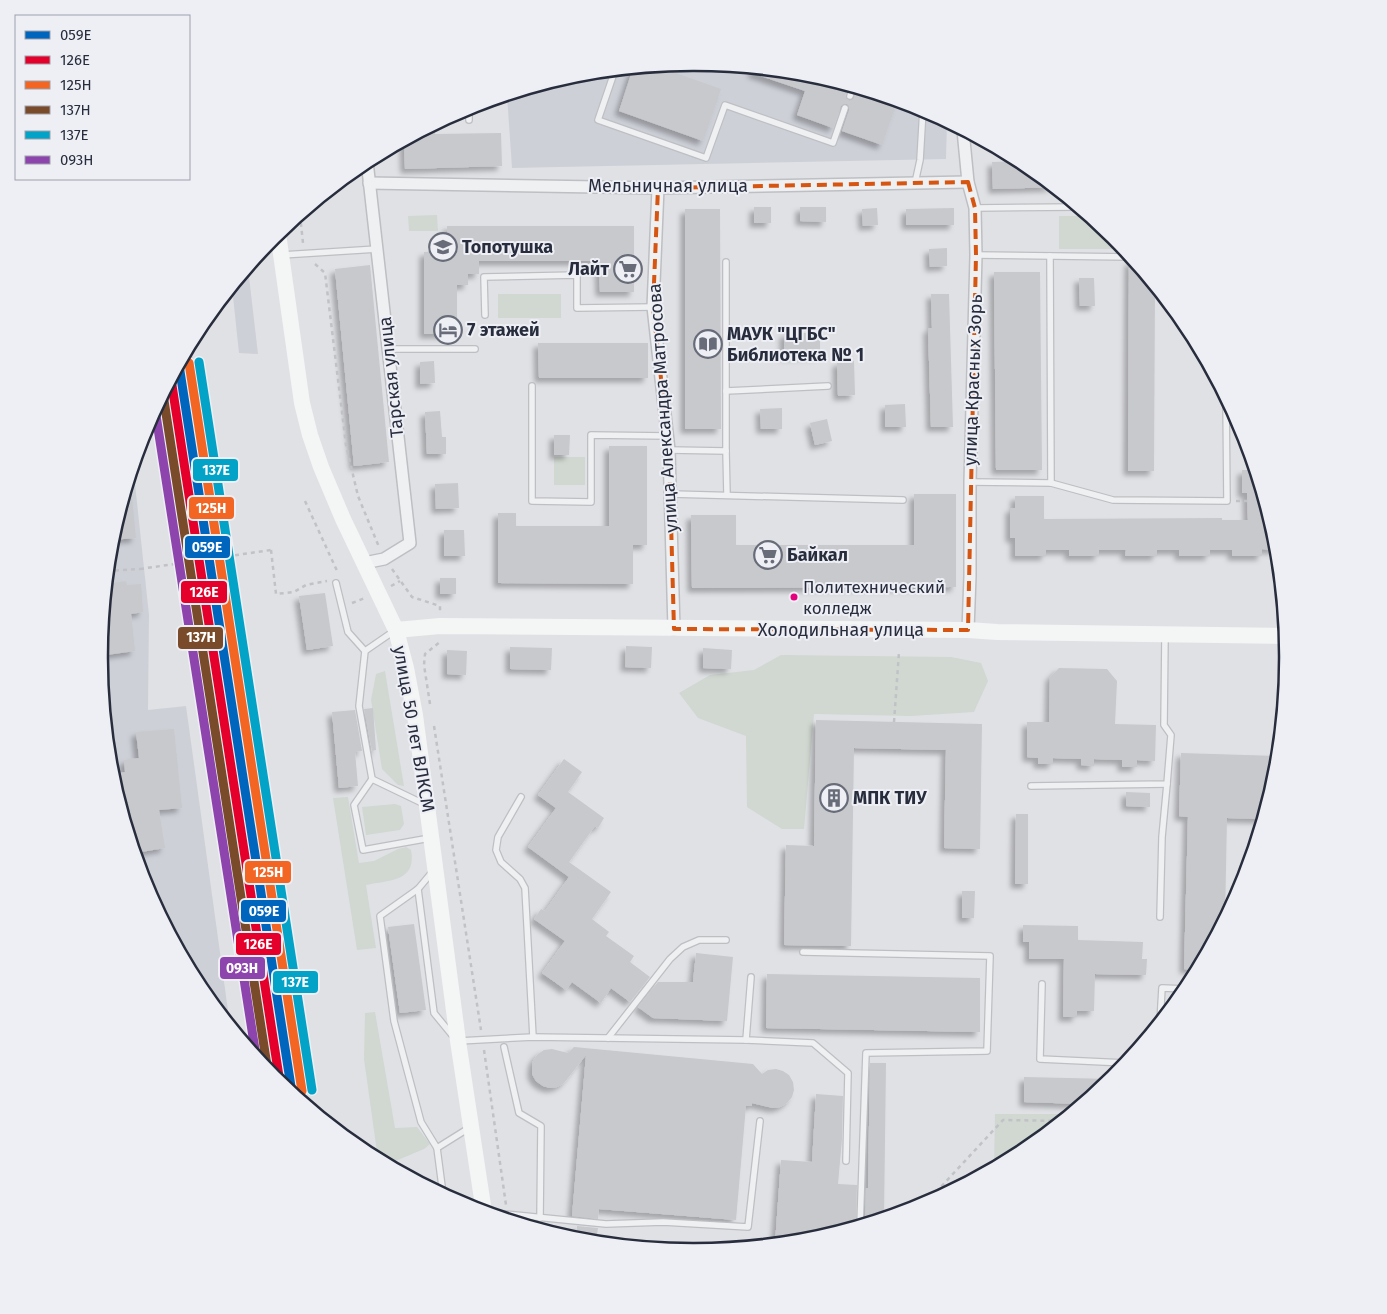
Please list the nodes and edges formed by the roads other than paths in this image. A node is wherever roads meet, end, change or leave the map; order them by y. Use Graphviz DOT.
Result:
graph roads {
  1 [pos="613,77"];
  2 [pos="851,93"];
  3 [pos="850,96"];
  4 [pos="845,108"];
  5 [pos="469,116"];
  6 [pos="922,118"];
  7 [pos="469,120"];
  8 [pos="964,138"];
  9 [pos="368,170"];
  10 [pos="968,182"];
  11 [pos="369,183"];
  12 [pos="915,183"];
  13 [pos="658,188"];
  14 [pos="1068,207"];
  15 [pos="975,208"];
  16 [pos="279,243"];
  17 [pos="376,250"];
  18 [pos="280,255"];
  19 [pos="976,255"];
  20 [pos="1050,256"];
  21 [pos="1121,257"];
  22 [pos="726,262"];
  23 [pos="653,307"];
  24 [pos="485,315"];
  25 [pos="388,349"];
  26 [pos="475,349"];
  27 [pos="532,386"];
  28 [pos="828,386"];
  29 [pos="726,391"];
  30 [pos="1226,413"];
  31 [pos="667,436"];
  32 [pos="669,450"];
  33 [pos="726,451"];
  34 [pos="970,482"];
  35 [pos="1051,483"];
  36 [pos="671,494"];
  37 [pos="727,495"];
  38 [pos="903,500"];
  39 [pos="364,563"];
  40 [pos="333,581"];
  41 [pos="674,629"];
  42 [pos="396,630"];
  43 [pos="968,630"];
  44 [pos="1164,634"];
  45 [pos="1278,636"];
  46 [pos="365,651"];
  47 [pos="372,779"];
  48 [pos="1167,784"];
  49 [pos="1031,786"];
  50 [pos="521,797"];
  51 [pos="428,806"];
  52 [pos="432,838"];
  53 [pos="436,867"];
  54 [pos="418,889"];
  55 [pos="1160,917"];
  56 [pos="726,940"];
  57 [pos="803,952"];
  58 [pos="751,977"];
  59 [pos="1042,984"];
  60 [pos="1177,988"];
  61 [pos="1161,1010"];
  62 [pos="533,1036"];
  63 [pos="608,1038"];
  64 [pos="746,1040"];
  65 [pos="458,1041"];
  66 [pos="504,1047"];
  67 [pos="1116,1063"];
  68 [pos="760,1121"];
  69 [pos="471,1127"];
  70 [pos="437,1148"];
  71 [pos="846,1161"];
  72 [pos="442,1186"];
  73 [pos="483,1203"];
  74 [pos="517,1216"];
  75 [pos="540,1218"];
  76 [pos="860,1218"];
  1 -- 4 [label="lane"];
  2 -- 3 [label="lane"];
  5 -- 7 [label="lane"];
  6 -- 12 [label="lane"];
  8 -- 10 [label="street, улица Красных Зорь"];
  9 -- 11 [label="street, Тарская улица"];
  10 -- 12 [label="street, Мельничная улица"];
  10 -- 15 [label="street, улица Красных Зорь"];
  11 -- 13 [label="street, Мельничная улица"];
  11 -- 17 [label="street, Тарская улица"];
  12 -- 13 [label="street, Мельничная улица"];
  13 -- 23 [label="street, улица Александра Матросова"];
  14 -- 15 [label="lane"];
  15 -- 19 [label="street, улица Красных Зорь"];
  16 -- 18 [label="street, улица 50 лет ВЛКСМ"];
  17 -- 18 [label="lane"];
  17 -- 25 [label="street, Тарская улица"];
  18 -- 39 [label="street, улица 50 лет ВЛКСМ"];
  19 -- 20 [label="lane"];
  19 -- 34 [label="street, улица Красных Зорь"];
  20 -- 21 [label="lane"];
  20 -- 35 [label="lane"];
  22 -- 29 [label="lane"];
  23 -- 24 [label="lane"];
  23 -- 31 [label="street, улица Александра Матросова"];
  25 -- 26 [label="lane"];
  25 -- 39 [label="street, Тарская улица"];
  27 -- 31 [label="lane"];
  28 -- 29 [label="lane"];
  29 -- 33 [label="lane"];
  30 -- 35 [label="lane"];
  31 -- 32 [label="street, улица Александра Матросова"];
  32 -- 33 [label="lane"];
  32 -- 36 [label="street, улица Александра Матросова"];
  33 -- 37 [label="lane"];
  34 -- 35 [label="lane"];
  34 -- 43 [label="street, улица Красных Зорь"];
  36 -- 37 [label="lane"];
  36 -- 41 [label="street, улица Александра Матросова"];
  37 -- 38 [label="lane"];
  39 -- 42 [label="street, улица 50 лет ВЛКСМ"];
  40 -- 46 [label="lane"];
  41 -- 42 [label="street, Холодильная улица"];
  41 -- 43 [label="street, Холодильная улица"];
  42 -- 46 [label="lane"];
  42 -- 51 [label="street, улица 50 лет ВЛКСМ"];
  43 -- 44 [label="street, Холодильная улица"];
  44 -- 45 [label="street, Холодильная улица"];
  44 -- 48 [label="lane"];
  46 -- 47 [label="lane"];
  47 -- 51 [label="lane"];
  47 -- 52 [label="lane"];
  48 -- 49 [label="lane"];
  48 -- 55 [label="lane"];
  50 -- 62 [label="lane"];
  51 -- 52 [label="street, улица 50 лет ВЛКСМ"];
  52 -- 53 [label="street, улица 50 лет ВЛКСМ"];
  53 -- 54 [label="lane"];
  53 -- 65 [label="street, улица 50 лет ВЛКСМ"];
  54 -- 65 [label="lane"];
  54 -- 70 [label="lane"];
  56 -- 63 [label="lane"];
  57 -- 76 [label="lane"];
  58 -- 64 [label="lane"];
  59 -- 67 [label="lane"];
  60 -- 61 [label="lane"];
  62 -- 63 [label="lane"];
  62 -- 65 [label="lane"];
  63 -- 64 [label="lane"];
  64 -- 71 [label="lane"];
  65 -- 69 [label="street, улица 50 лет ВЛКСМ"];
  66 -- 75 [label="lane"];
  68 -- 75 [label="lane"];
  69 -- 70 [label="lane"];
  69 -- 73 [label="street, улица 50 лет ВЛКСМ"];
  70 -- 72 [label="lane"];
  74 -- 75 [label="lane"];
}
